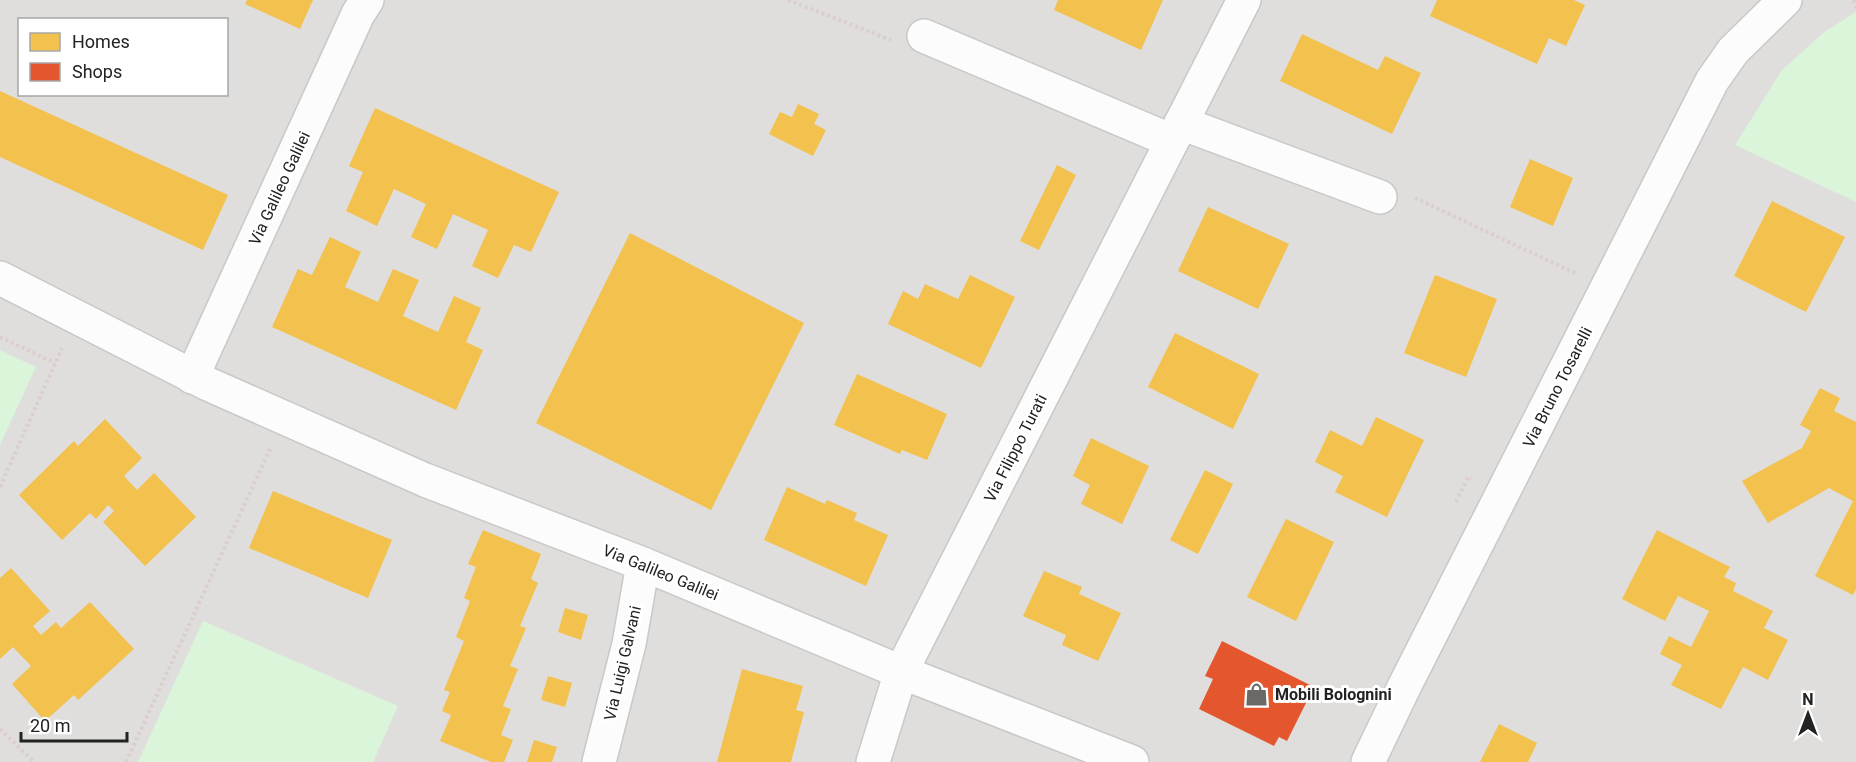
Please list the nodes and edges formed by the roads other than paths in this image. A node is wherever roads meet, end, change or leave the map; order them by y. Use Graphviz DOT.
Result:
graph roads {
  1 [pos="367,0"];
  2 [pos="1244,0"];
  3 [pos="1785,0"];
  4 [pos="1809,0"];
  5 [pos="1763,23"];
  6 [pos="924,36"];
  7 [pos="1176,132"];
  8 [pos="1380,197"];
  9 [pos="0,278"];
  10 [pos="192,377"];
  11 [pos="643,564"];
  12 [pos="901,672"];
  13 [pos="599,762"];
  14 [pos="873,762"];
  15 [pos="1132,762"];
  16 [pos="1368,762"];
  1 -- 10 [label="street, Via Galileo Galilei"];
  2 -- 7 [label="street, Via Filippo Turati"];
  3 -- 5 [label="street, Via Bruno Tosarelli"];
  4 -- 5 [label="street, Via Bruno Tosarelli"];
  5 -- 16 [label="street, Via Bruno Tosarelli"];
  6 -- 7 [label="street"];
  7 -- 8 [label="street"];
  7 -- 12 [label="street, Via Filippo Turati"];
  9 -- 10 [label="street, Via Galileo Galilei"];
  10 -- 11 [label="street, Via Galileo Galilei"];
  11 -- 12 [label="street, Via Galileo Galilei"];
  11 -- 13 [label="street, Via Luigi Galvani"];
  12 -- 14 [label="street, Via Filippo Turati"];
  12 -- 15 [label="street, Via Galileo Galilei"];
}
